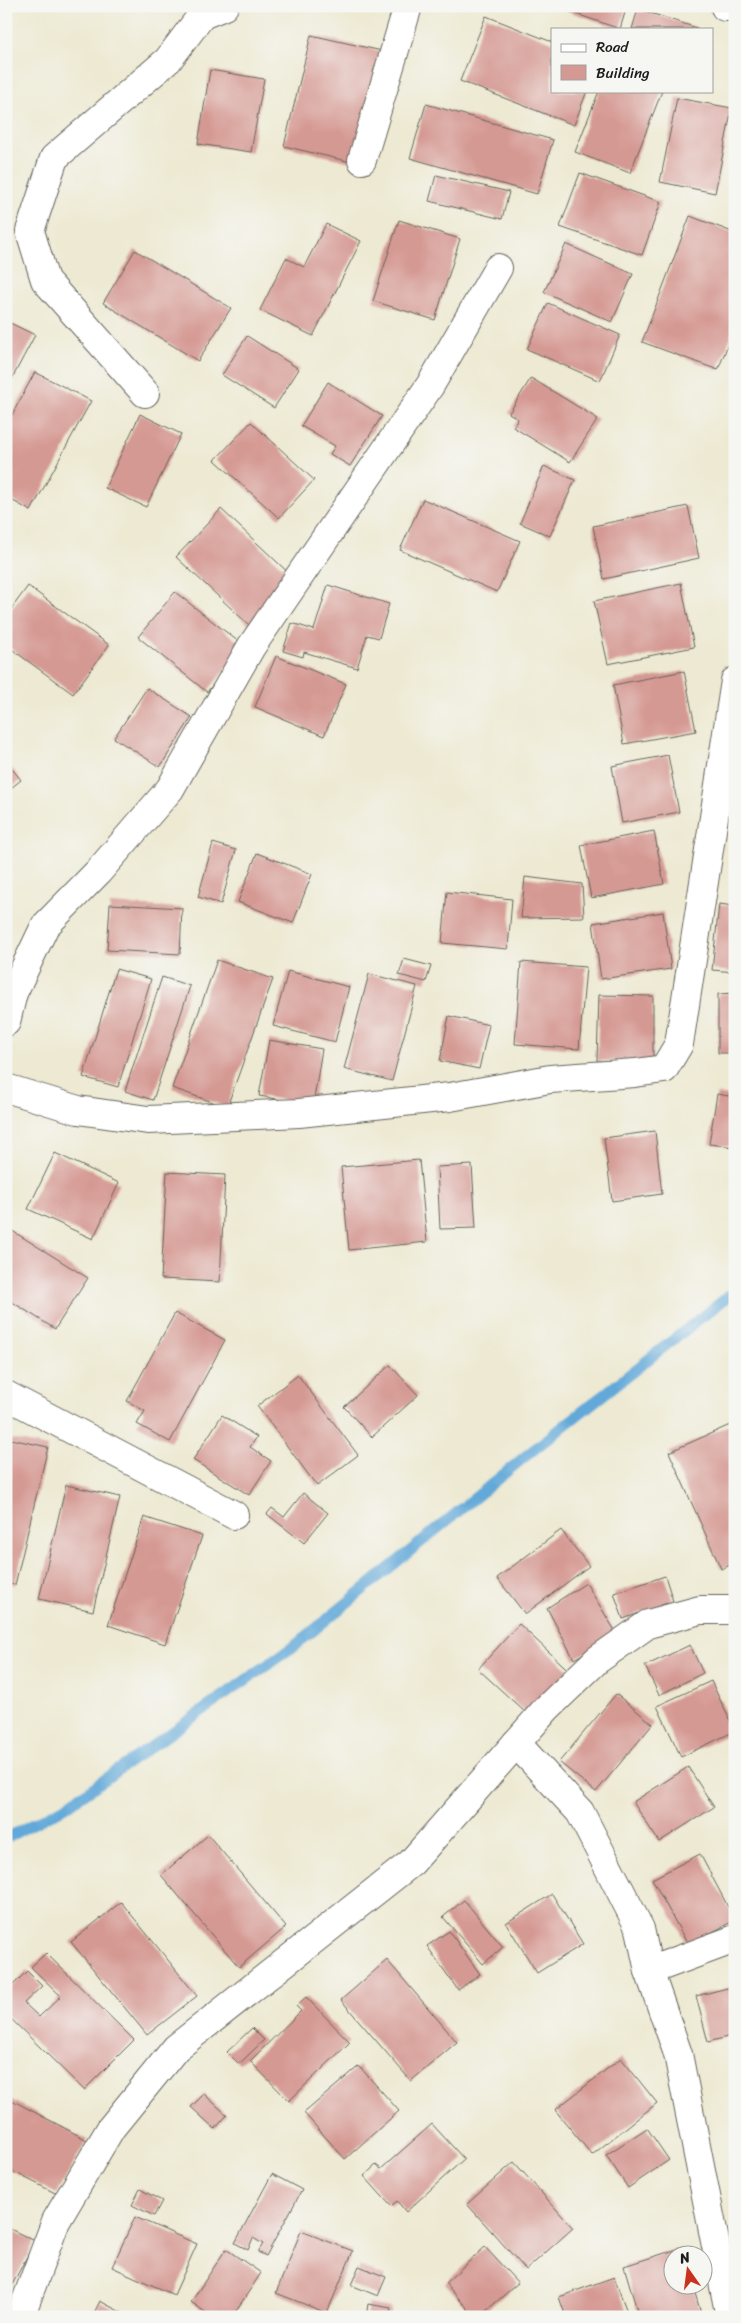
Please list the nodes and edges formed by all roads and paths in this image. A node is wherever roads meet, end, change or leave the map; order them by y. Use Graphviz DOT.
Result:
graph roads {
  1 [pos="224,6"];
  2 [pos="408,6"];
  3 [pos="362,160"];
  4 [pos="498,268"];
  5 [pos="145,394"];
  6 [pos="735,681"];
  7 [pos="6,1022"];
  8 [pos="6,1088"];
  9 [pos="6,1396"];
  10 [pos="234,1515"];
  11 [pos="735,1610"];
  12 [pos="516,1743"];
  13 [pos="735,1939"];
  14 [pos="649,1972"];
  15 [pos="20,2317"];
  16 [pos="730,2317"];
  1 -- 5 [label="street"];
  2 -- 3 [label="street"];
  4 -- 7 [label="street"];
  6 -- 8 [label="street"];
  9 -- 10 [label="street"];
  11 -- 12 [label="street"];
  12 -- 14 [label="street"];
  12 -- 15 [label="street"];
  13 -- 14 [label="street"];
  14 -- 16 [label="street"];
}
